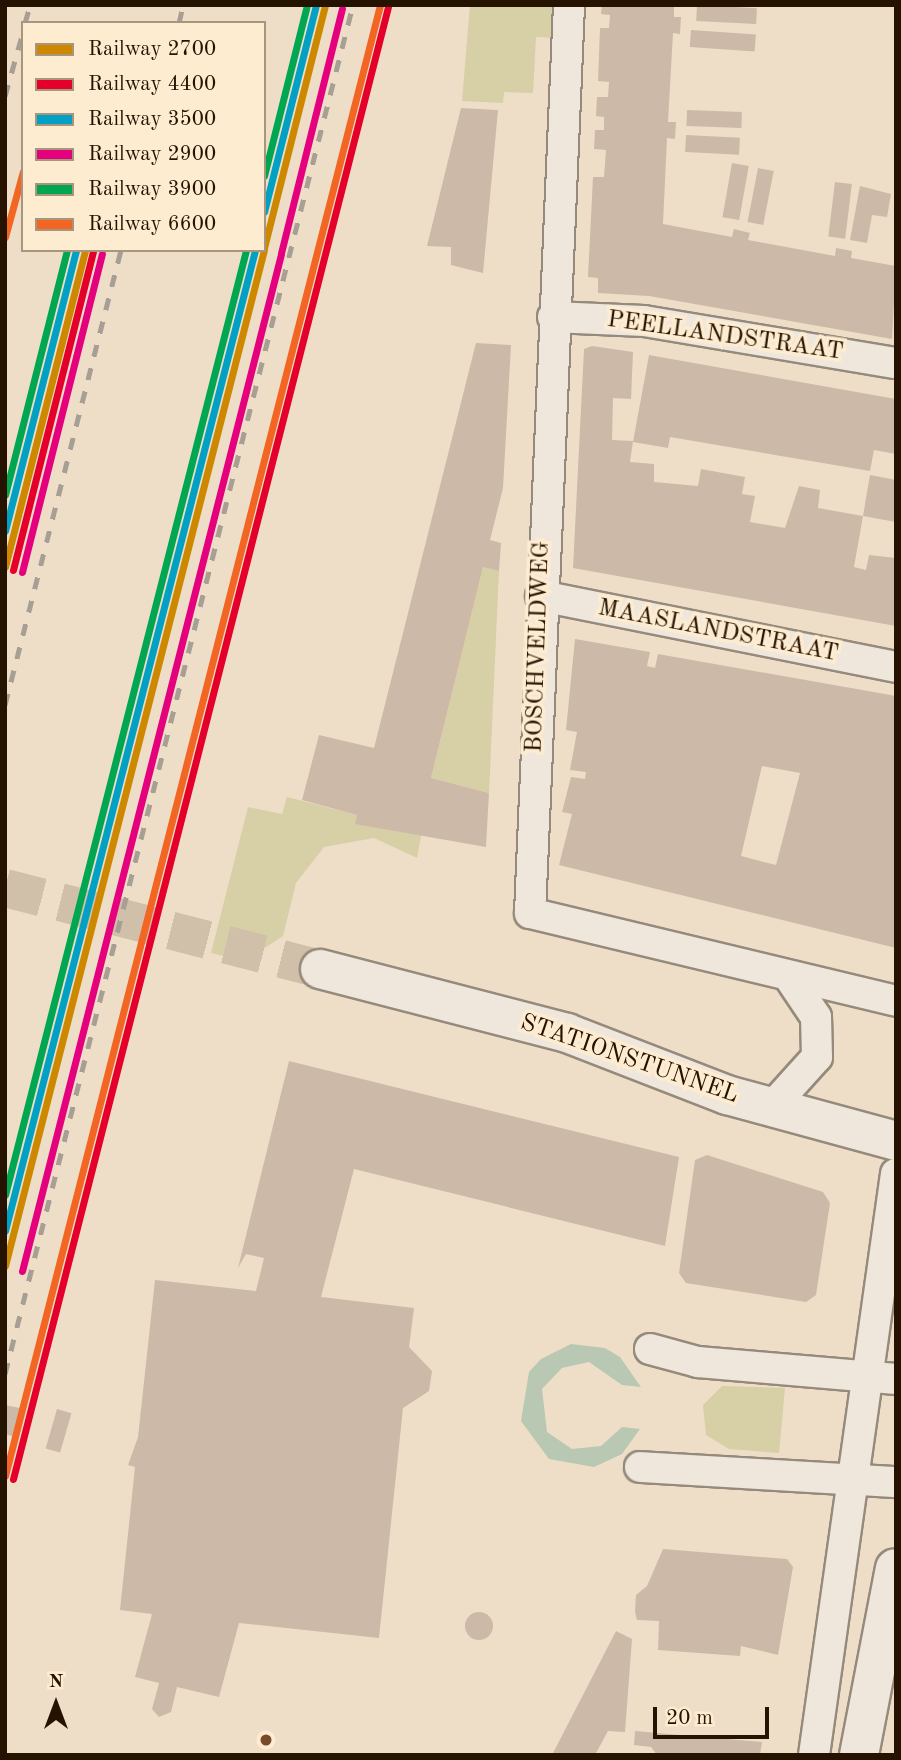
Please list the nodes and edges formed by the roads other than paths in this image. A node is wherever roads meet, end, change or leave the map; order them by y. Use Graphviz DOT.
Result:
graph roads {
  1 [pos="569,5"];
  2 [pos="554,317"];
  3 [pos="896,363"];
  4 [pos="541,596"];
  5 [pos="896,667"];
  6 [pos="320,969"];
  7 [pos="789,978"];
  8 [pos="896,1001"];
  9 [pos="770,1109"];
  10 [pos="896,1141"];
  11 [pos="896,1174"];
  12 [pos="650,1349"];
  13 [pos="863,1377"];
  14 [pos="896,1379"];
  15 [pos="640,1467"];
  16 [pos="850,1477"];
  17 [pos="896,1482"];
  18 [pos="895,1568"];
  19 [pos="814,1755"];
  20 [pos="859,1755"];
  1 -- 2 [label="street, BOSCHVELDWEG"];
  2 -- 3 [label="street, PEELLANDSTRAAT"];
  2 -- 4 [label="street, BOSCHVELDWEG"];
  4 -- 5 [label="street, MAASLANDSTRAAT"];
  4 -- 7 [label="street, BOSCHVELDWEG"];
  6 -- 9 [label="street, STATIONSTUNNEL"];
  7 -- 8 [label="street, BOSCHVELDWEG"];
  7 -- 9 [label="street"];
  9 -- 10 [label="street, STATIONSTUNNEL"];
  11 -- 13 [label="street"];
  12 -- 13 [label="street"];
  13 -- 14 [label="street"];
  13 -- 16 [label="street"];
  15 -- 16 [label="street"];
  16 -- 17 [label="street"];
  16 -- 19 [label="street"];
  18 -- 20 [label="street"];
}
